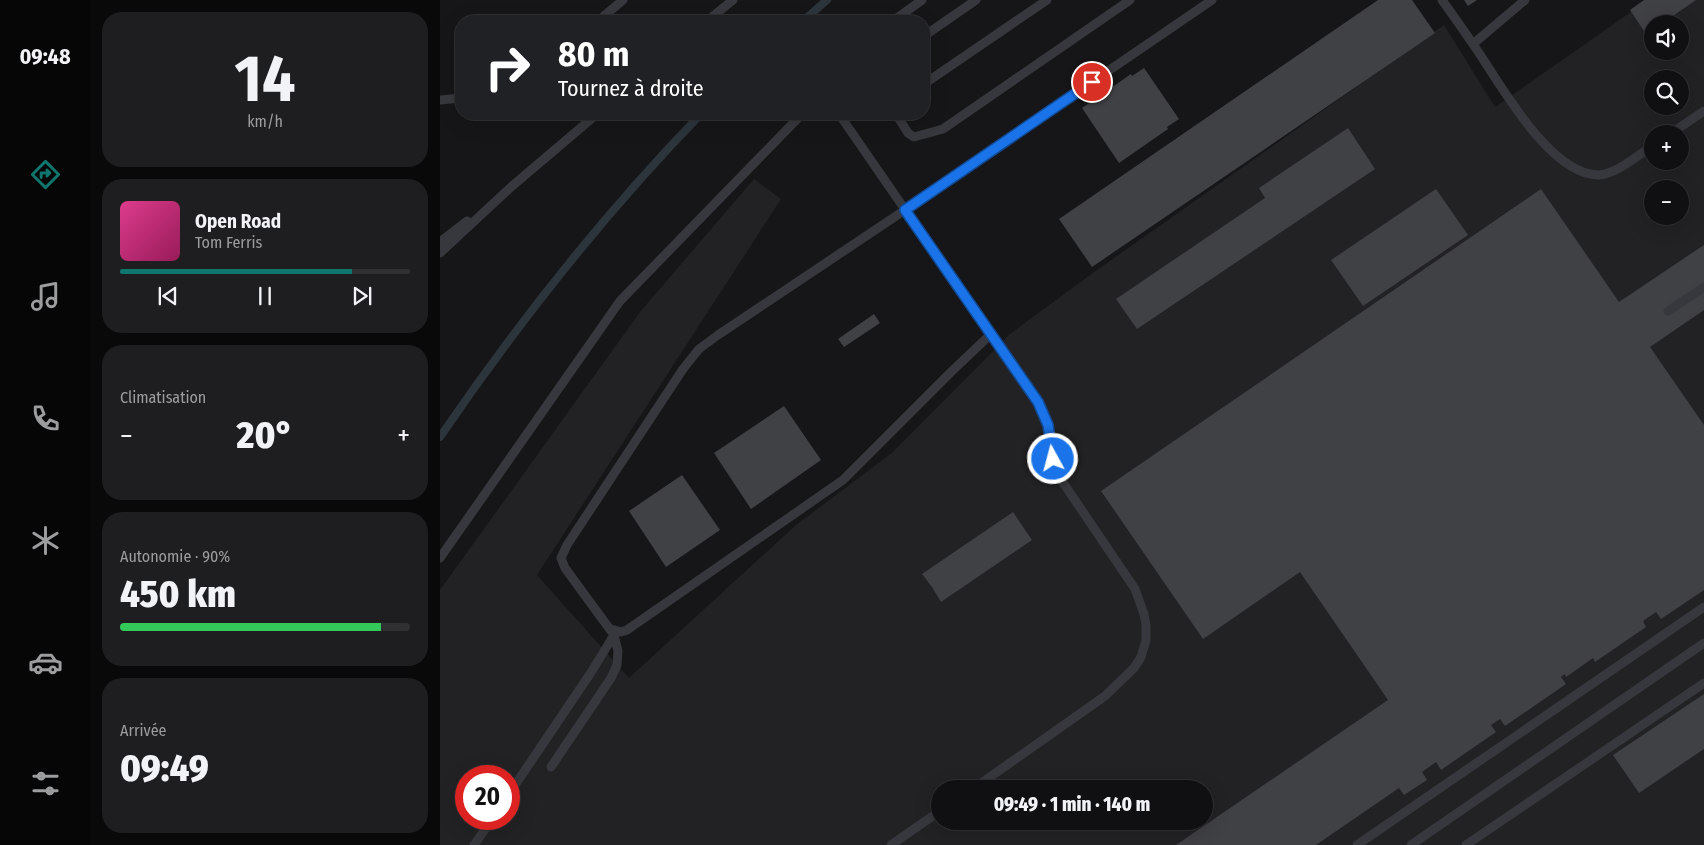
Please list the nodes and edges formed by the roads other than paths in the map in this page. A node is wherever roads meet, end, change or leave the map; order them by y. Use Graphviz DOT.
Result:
graph roads {
  1 [pos="623,0"];
  2 [pos="733,0"];
  3 [pos="922,0"];
  4 [pos="976,0"];
  5 [pos="1047,0"];
  6 [pos="1130,0"];
  7 [pos="1212,0"];
  8 [pos="1442,0"];
  9 [pos="1525,0"];
  10 [pos="605,15"];
  11 [pos="714,15"];
  12 [pos="901,15"];
  13 [pos="930,32"];
  14 [pos="1473,44"];
  15 [pos="930,80"];
  16 [pos="455,99"];
  17 [pos="440,100"];
  18 [pos="1704,111"];
  19 [pos="590,120"];
  20 [pos="796,120"];
  21 [pos="842,120"];
  22 [pos="900,120"];
  23 [pos="1683,125"];
  24 [pos="1644,151"];
  25 [pos="511,187"];
  26 [pos="905,210"];
  27 [pos="440,242"];
  28 [pos="440,253"];
  29 [pos="1704,287"];
  30 [pos="1668,311"];
  31 [pos="991,334"];
  32 [pos="440,558"];
  33 [pos="1704,607"];
  34 [pos="612,632"];
  35 [pos="1704,644"];
  36 [pos="1704,683"];
  37 [pos="551,767"];
  38 [pos="520,778"];
  39 [pos="986,780"];
  40 [pos="931,817"];
  41 [pos="484,830"];
  42 [pos="474,845"];
  43 [pos="891,845"];
  44 [pos="1357,845"];
  45 [pos="1411,845"];
  46 [pos="1466,845"];
  1 -- 10 [label="lane"];
  2 -- 11 [label="lane"];
  3 -- 12 [label="lane"];
  4 -- 13 [label="lane"];
  5 -- 15 [label="lane"];
  6 -- 22 [label="lane"];
  7 -- 26 [label="lane"];
  8 -- 14 [label="lane"];
  9 -- 14 [label="lane"];
  14 -- 24 [label="lane"];
  16 -- 17 [label="lane"];
  18 -- 23 [label="lane"];
  19 -- 25 [label="lane"];
  20 -- 32 [label="lane"];
  21 -- 26 [label="lane"];
  25 -- 27 [label="lane"];
  25 -- 28 [label="lane"];
  26 -- 31 [label="lane"];
  26 -- 34 [label="lane"];
  29 -- 30 [label="lane"];
  31 -- 34 [label="lane"];
  31 -- 39 [label="lane"];
  33 -- 44 [label="lane"];
  34 -- 37 [label="lane"];
  34 -- 38 [label="lane"];
  35 -- 45 [label="lane"];
  36 -- 46 [label="lane"];
  40 -- 43 [label="lane"];
  41 -- 42 [label="lane"];
}
